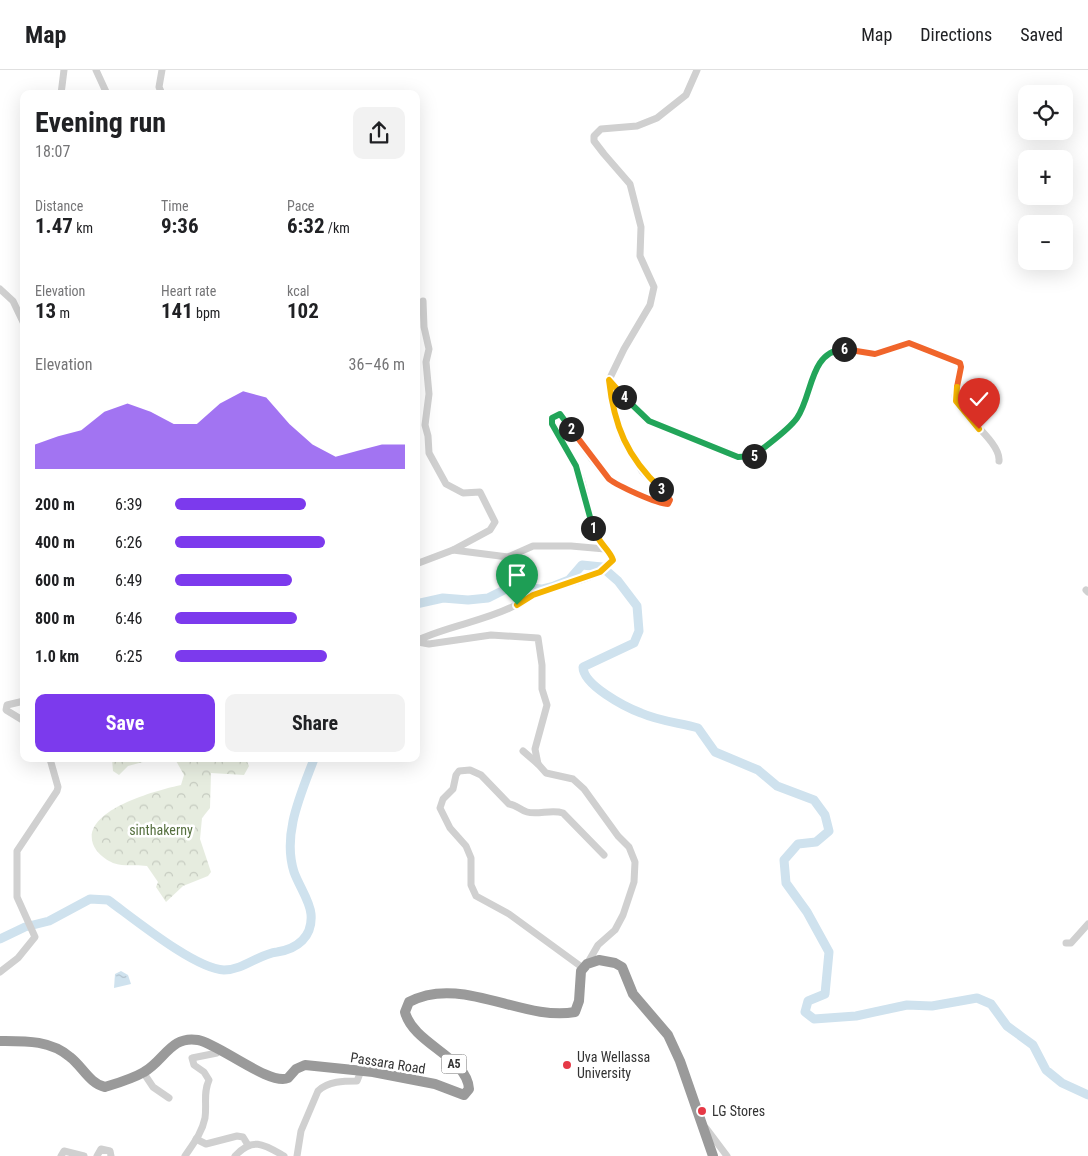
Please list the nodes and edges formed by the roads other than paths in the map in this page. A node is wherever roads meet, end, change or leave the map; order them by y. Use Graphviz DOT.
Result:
graph roads {
  1 [pos="64,70"];
  2 [pos="96,70"];
  3 [pos="162,70"];
  4 [pos="697,70"];
  5 [pos="62,90"];
  6 [pos="105,90"];
  7 [pos="160,90"];
  8 [pos="0,289"];
  9 [pos="423,301"];
  10 [pos="20,316"];
  11 [pos="609,380"];
  12 [pos="999,462"];
  13 [pos="605,549"];
  14 [pos="454,550"];
  15 [pos="420,563"];
  16 [pos="420,639"];
  17 [pos="420,644"];
  18 [pos="20,702"];
  19 [pos="20,719"];
  20 [pos="523,751"];
  21 [pos="51,762"];
  22 [pos="538,764"];
  23 [pos="604,855"];
  24 [pos="1088,924"];
  25 [pos="1066,943"];
  26 [pos="585,966"];
  27 [pos="0,972"];
  28 [pos="0,1041"];
  29 [pos="219,1049"];
  30 [pos="360,1071"];
  31 [pos="143,1072"];
  32 [pos="169,1098"];
  33 [pos="700,1119"];
  34 [pos="196,1139"];
  35 [pos="248,1145"];
  36 [pos="62,1156"];
  37 [pos="84,1156"];
  38 [pos="97,1156"];
  39 [pos="111,1156"];
  40 [pos="185,1156"];
  41 [pos="235,1156"];
  42 [pos="284,1156"];
  43 [pos="297,1156"];
  44 [pos="713,1156"];
  45 [pos="728,1156"];
  1 -- 5 [label="street"];
  2 -- 6 [label="street"];
  3 -- 7 [label="street"];
  4 -- 11 [label="street"];
  8 -- 10 [label="street"];
  9 -- 14 [label="street"];
  11 -- 12 [label="street"];
  11 -- 13 [label="street"];
  13 -- 14 [label="street"];
  13 -- 16 [label="street"];
  14 -- 15 [label="street"];
  17 -- 22 [label="street"];
  18 -- 19 [label="street"];
  20 -- 22 [label="street"];
  21 -- 27 [label="street"];
  22 -- 26 [label="street"];
  23 -- 26 [label="street"];
  24 -- 25 [label="street"];
  26 -- 30 [label="highway, Passara Road / A5"];
  26 -- 33 [label="highway"];
  28 -- 31 [label="highway, Passara Road / A5"];
  29 -- 30 [label="highway, Passara Road / A5"];
  29 -- 31 [label="highway, Passara Road / A5"];
  29 -- 34 [label="street"];
  30 -- 43 [label="street"];
  31 -- 32 [label="street"];
  33 -- 44 [label="highway"];
  33 -- 45 [label="street"];
  34 -- 35 [label="street"];
  34 -- 40 [label="street"];
  35 -- 41 [label="street"];
  35 -- 42 [label="street"];
  36 -- 37 [label="street"];
  38 -- 39 [label="street"];
}
